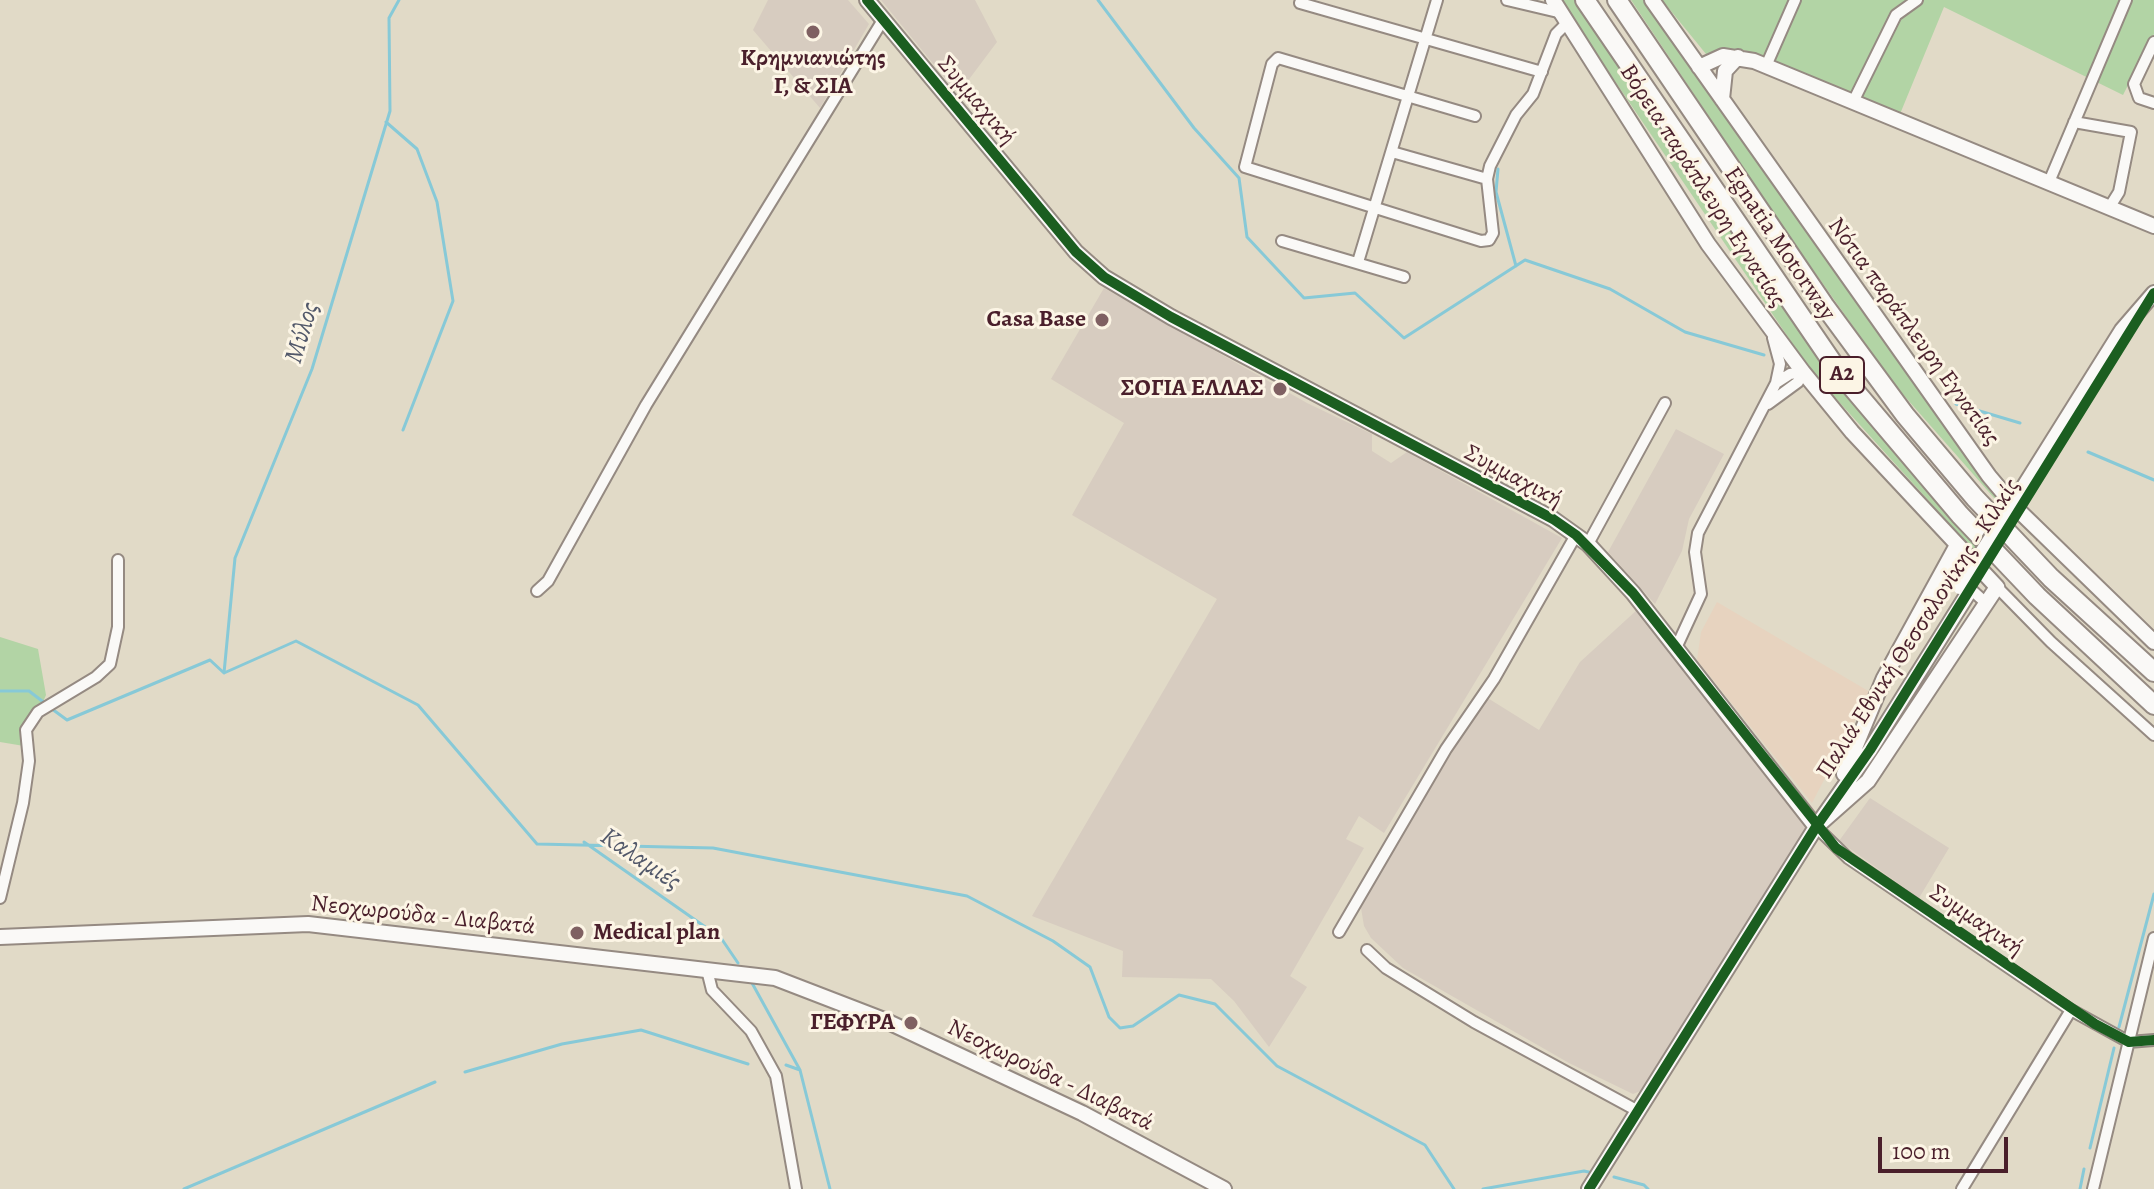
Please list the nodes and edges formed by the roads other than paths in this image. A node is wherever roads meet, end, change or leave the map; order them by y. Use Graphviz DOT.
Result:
graph roads {
  1 [pos="867,0"];
  2 [pos="1437,0"];
  3 [pos="1507,0"];
  4 [pos="1553,0"];
  5 [pos="1585,0"];
  6 [pos="1617,0"];
  7 [pos="1652,0"];
  8 [pos="1795,0"];
  9 [pos="1917,0"];
  10 [pos="2126,0"];
  11 [pos="1300,3"];
  12 [pos="1565,18"];
  13 [pos="883,20"];
  14 [pos="1426,39"];
  15 [pos="2154,42"];
  16 [pos="1736,58"];
  17 [pos="1766,66"];
  18 [pos="1699,67"];
  19 [pos="1542,72"];
  20 [pos="1409,97"];
  21 [pos="1722,101"];
  22 [pos="1853,102"];
  23 [pos="2154,103"];
  24 [pos="1475,116"];
  25 [pos="2074,122"];
  26 [pos="1392,152"];
  27 [pos="1487,179"];
  28 [pos="2049,182"];
  29 [pos="2109,208"];
  30 [pos="1377,209"];
  31 [pos="2138,222"];
  32 [pos="2154,226"];
  33 [pos="2154,234"];
  34 [pos="1282,241"];
  35 [pos="1358,262"];
  36 [pos="1404,277"];
  37 [pos="2154,293"];
  38 [pos="1769,328"];
  39 [pos="1803,372"];
  40 [pos="1776,383"];
  41 [pos="1665,403"];
  42 [pos="1768,404"];
  43 [pos="1582,540"];
  44 [pos="1957,545"];
  45 [pos="118,560"];
  46 [pos="1945,566"];
  47 [pos="1997,587"];
  48 [pos="537,591"];
  49 [pos="1986,603"];
  50 [pos="2154,642"];
  51 [pos="1676,648"];
  52 [pos="2154,672"];
  53 [pos="2154,705"];
  54 [pos="2154,735"];
  55 [pos="1834,798"];
  56 [pos="1816,827"];
  57 [pos="0,898"];
  58 [pos="1339,932"];
  59 [pos="0,937"];
  60 [pos="2154,938"];
  61 [pos="1367,950"];
  62 [pos="707,970"];
  63 [pos="2071,1010"];
  64 [pos="2154,1040"];
  65 [pos="2129,1042"];
  66 [pos="1638,1111"];
  67 [pos="1213,1187"];
  68 [pos="796,1189"];
  69 [pos="1589,1189"];
  70 [pos="1962,1189"];
  71 [pos="2093,1189"];
  1 -- 13 [label="street, Συμμαχική"];
  2 -- 14 [label="street"];
  3 -- 12 [label="street"];
  4 -- 12 [label="street, Βόρεια παράπλευρη Εγνατίας"];
  5 -- 53 [label="highway, Egnatia Motorway / Α2"];
  6 -- 52 [label="highway, Egnatia Motorway / Α2"];
  7 -- 18 [label="street"];
  8 -- 17 [label="street"];
  9 -- 22 [label="street"];
  10 -- 25 [label="street"];
  11 -- 14 [label="street"];
  12 -- 19 [label="street"];
  12 -- 38 [label="street, Βόρεια παράπλευρη Εγνατίας"];
  13 -- 43 [label="street, Συμμαχική"];
  13 -- 48 [label="street"];
  14 -- 19 [label="street"];
  14 -- 20 [label="street"];
  15 -- 23 [label="street"];
  16 -- 17 [label="street"];
  16 -- 18 [label="street"];
  16 -- 21 [label="street"];
  17 -- 22 [label="street"];
  18 -- 21 [label="street, Νότια παράπλευρη Εγνατίας"];
  19 -- 27 [label="street"];
  20 -- 24 [label="street"];
  20 -- 26 [label="street"];
  20 -- 30 [label="street"];
  21 -- 50 [label="street, Νότια παράπλευρη Εγνατίας"];
  22 -- 28 [label="street"];
  25 -- 28 [label="street"];
  25 -- 29 [label="street"];
  26 -- 27 [label="street"];
  26 -- 30 [label="street"];
  27 -- 30 [label="street"];
  28 -- 29 [label="street"];
  29 -- 31 [label="street"];
  30 -- 35 [label="street"];
  31 -- 32 [label="street"];
  31 -- 33 [label="street"];
  34 -- 35 [label="street"];
  35 -- 36 [label="street"];
  37 -- 55 [label="street, Παλιά Εθνική Θεσσαλονίκης - Κιλκίς"];
  38 -- 39 [label="street, Βόρεια παράπλευρη Εγνατίας"];
  38 -- 40 [label="street"];
  39 -- 40 [label="street"];
  39 -- 42 [label="street"];
  39 -- 44 [label="street, Βόρεια παράπλευρη Εγνατίας"];
  40 -- 42 [label="street"];
  41 -- 43 [label="street"];
  42 -- 51 [label="street"];
  43 -- 51 [label="street, Συμμαχική"];
  43 -- 58 [label="street"];
  44 -- 46 [label="street"];
  44 -- 47 [label="street, Βόρεια παράπλευρη Εγνατίας"];
  45 -- 57 [label="street"];
  46 -- 49 [label="street"];
  46 -- 55 [label="street"];
  47 -- 49 [label="street"];
  47 -- 54 [label="street, Βόρεια παράπλευρη Εγνατίας"];
  49 -- 56 [label="street"];
  51 -- 56 [label="street, Συμμαχική"];
  55 -- 56 [label="street, Παλιά Εθνική Θεσσαλονίκης - Κιλκίς"];
  56 -- 63 [label="street, Συμμαχική"];
  56 -- 66 [label="street, Παλιά Εθνική Θεσσαλονίκης - Κιλκίς"];
  59 -- 62 [label="street, Νεοχωρούδα - Διαβατά"];
  60 -- 65 [label="street"];
  61 -- 66 [label="street"];
  62 -- 67 [label="street, Νεοχωρούδα - Διαβατά"];
  62 -- 68 [label="street"];
  63 -- 65 [label="street, Συμμαχική"];
  63 -- 70 [label="street"];
  64 -- 65 [label="street"];
  65 -- 71 [label="street"];
  66 -- 69 [label="street, Παλιά Εθνική Θεσσαλονίκης - Κιλκίς"];
}
